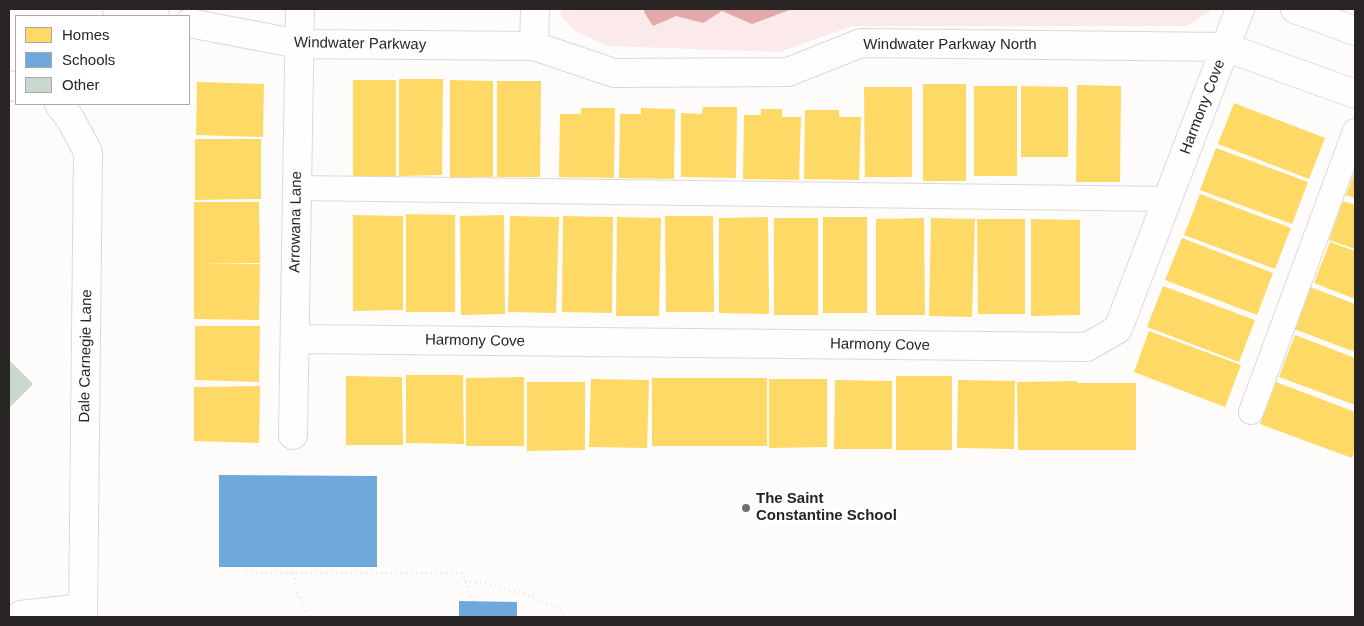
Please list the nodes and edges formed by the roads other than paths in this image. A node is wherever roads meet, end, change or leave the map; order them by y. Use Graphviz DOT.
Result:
graph roads {
  1 [pos="117,9"];
  2 [pos="300,9"];
  3 [pos="535,9"];
  4 [pos="1240,9"];
  5 [pos="1295,9"];
  6 [pos="150,15"];
  7 [pos="190,23"];
  8 [pos="1355,31"];
  9 [pos="299,44"];
  10 [pos="534,46"];
  11 [pos="1226,47"];
  12 [pos="1355,94"];
  13 [pos="60,105"];
  14 [pos="1355,131"];
  15 [pos="297,188"];
  16 [pos="1168,199"];
  17 [pos="295,339"];
  18 [pos="1251,412"];
  19 [pos="293,435"];
  20 [pos="83,612"];
  21 [pos="16,617"];
  1 -- 6 [label="street"];
  2 -- 9 [label="street, Arrowana Lane"];
  3 -- 10 [label="street"];
  4 -- 11 [label="street, Harmony Cove"];
  5 -- 8 [label="street"];
  7 -- 9 [label="street, Windwater Parkway"];
  9 -- 10 [label="street, Windwater Parkway"];
  9 -- 15 [label="street, Arrowana Lane"];
  10 -- 11 [label="street, Windwater Parkway North"];
  11 -- 12 [label="street"];
  11 -- 16 [label="street, Harmony Cove"];
  13 -- 20 [label="street, Dale Carnegie Lane"];
  14 -- 18 [label="lane"];
  15 -- 16 [label="lane"];
  15 -- 17 [label="street, Arrowana Lane"];
  16 -- 17 [label="street, Harmony Cove"];
  17 -- 19 [label="street, Arrowana Lane"];
  20 -- 21 [label="lane"];
}
